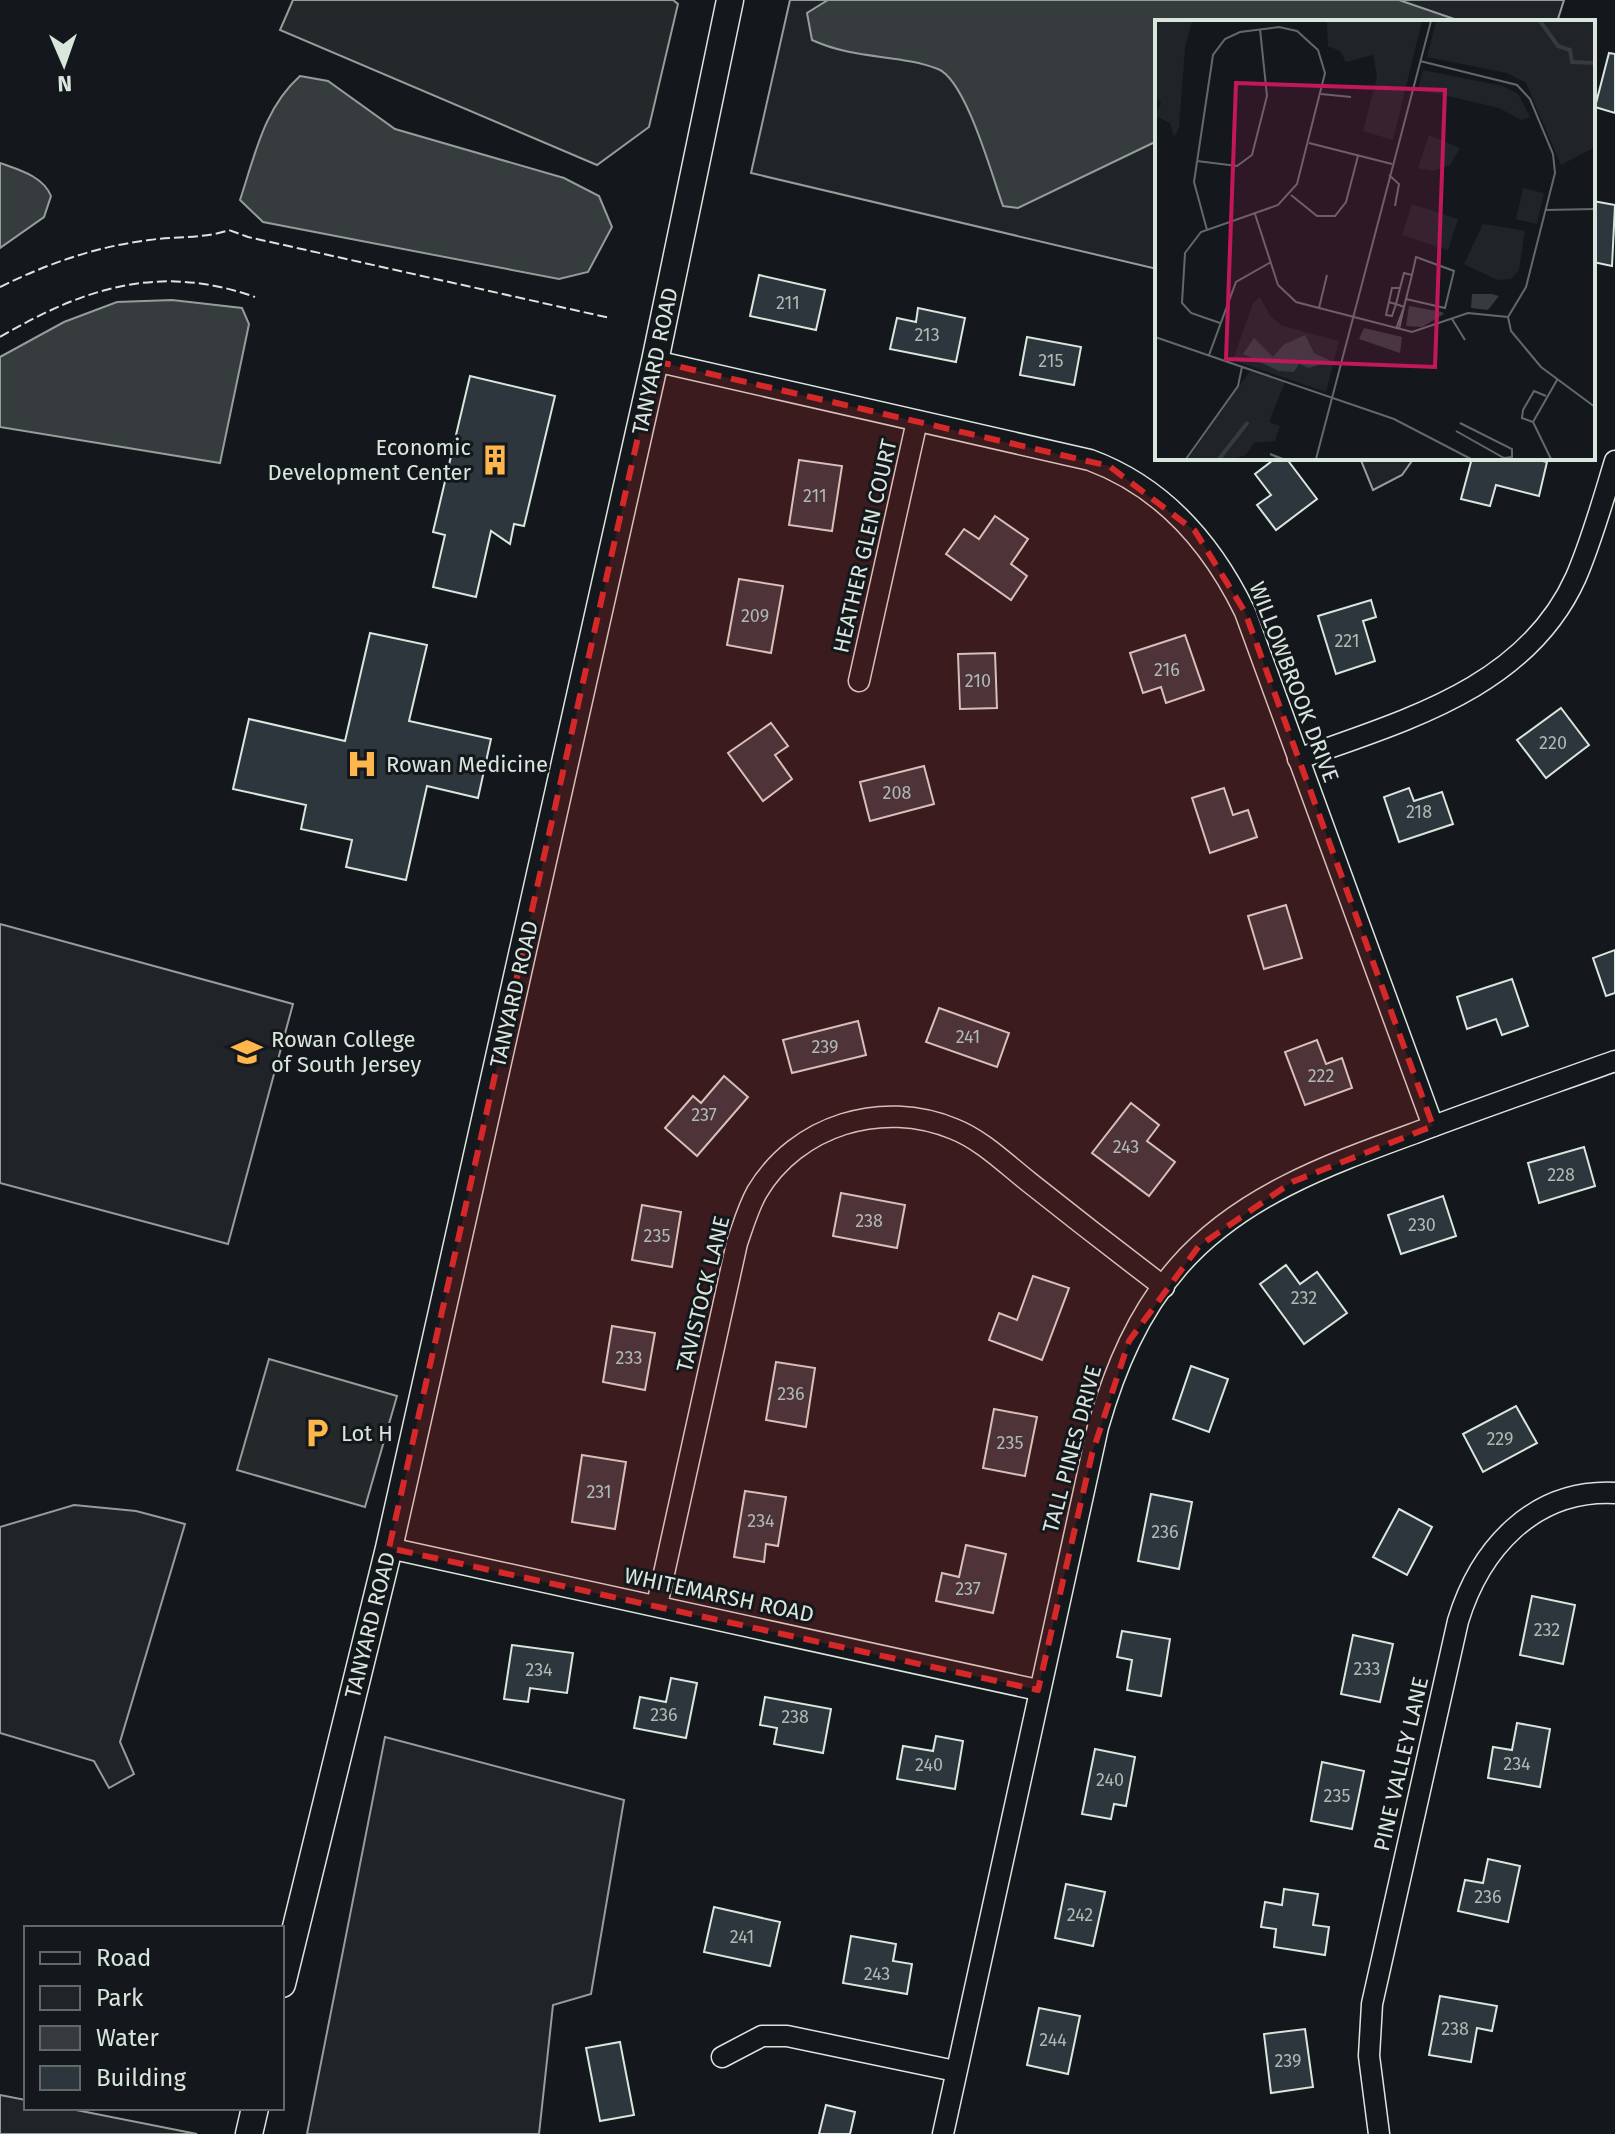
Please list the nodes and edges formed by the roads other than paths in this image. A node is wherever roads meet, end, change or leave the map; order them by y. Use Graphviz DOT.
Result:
graph roads {
  1 [pos="730,0"];
  2 [pos="655,361"];
  3 [pos="917,421"];
  4 [pos="1615,461"];
  5 [pos="859,681"];
  6 [pos="1298,759"];
  7 [pos="1615,1061"];
  8 [pos="1433,1126"];
  9 [pos="1164,1287"];
  10 [pos="1615,1493"];
  11 [pos="389,1548"];
  12 [pos="657,1605"];
  13 [pos="1038,1690"];
  14 [pos="284,1976"];
  15 [pos="722,2057"];
  16 [pos="955,2071"];
  17 [pos="255,2110"];
  18 [pos="249,2134"];
  19 [pos="943,2134"];
  20 [pos="1379,2134"];
  1 -- 2 [label="street, TANYARD ROAD"];
  2 -- 3 [label="street, WILLOWBROOK DRIVE"];
  2 -- 11 [label="street, TANYARD ROAD"];
  3 -- 5 [label="street, HEATHER GLEN COURT"];
  3 -- 6 [label="street, WILLOWBROOK DRIVE"];
  4 -- 6 [label="street"];
  6 -- 8 [label="street, WILLOWBROOK DRIVE"];
  7 -- 8 [label="street, TALL PINES DRIVE"];
  8 -- 9 [label="street, TALL PINES DRIVE"];
  9 -- 12 [label="street, TAVISTOCK LANE"];
  9 -- 13 [label="street, TALL PINES DRIVE"];
  10 -- 20 [label="street, PINE VALLEY LANE"];
  11 -- 12 [label="street, WHITEMARSH ROAD"];
  11 -- 14 [label="street, TANYARD ROAD"];
  12 -- 13 [label="street, WHITEMARSH ROAD"];
  13 -- 16 [label="street, TALL PINES DRIVE"];
  15 -- 16 [label="street"];
  16 -- 19 [label="street, TALL PINES DRIVE"];
  17 -- 18 [label="street"];
}
